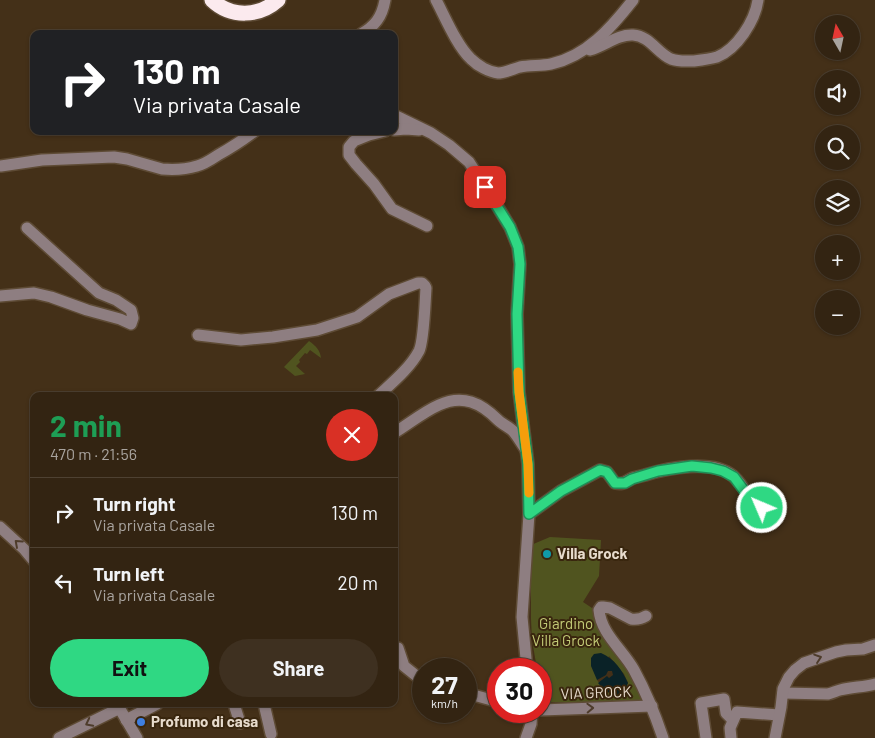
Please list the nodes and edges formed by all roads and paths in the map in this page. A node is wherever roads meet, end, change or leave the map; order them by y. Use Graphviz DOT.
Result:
graph roads {
  1 [pos="212,0"];
  2 [pos="278,0"];
  3 [pos="385,0"];
  4 [pos="436,0"];
  5 [pos="633,0"];
  6 [pos="758,0"];
  7 [pos="367,30"];
  8 [pos="584,50"];
  9 [pos="398,117"];
  10 [pos="398,130"];
  11 [pos="426,130"];
  12 [pos="249,135"];
  13 [pos="369,135"];
  14 [pos="1,166"];
  15 [pos="427,226"];
  16 [pos="27,228"];
  17 [pos="0,296"];
  18 [pos="198,336"];
  19 [pos="382,392"];
  20 [pos="398,431"];
  21 [pos="527,452"];
  22 [pos="779,504"];
  23 [pos="529,514"];
  24 [pos="0,528"];
  25 [pos="30,556"];
  26 [pos="646,616"];
  27 [pos="875,645"];
  28 [pos="398,648"];
  29 [pos="526,658"];
  30 [pos="412,672"];
  31 [pos="875,684"];
  32 [pos="783,693"];
  33 [pos="652,706"];
  34 [pos="116,707"];
  35 [pos="119,707"];
  36 [pos="151,707"];
  37 [pos="235,707"];
  38 [pos="265,707"];
  39 [pos="552,710"];
  40 [pos="779,715"];
  41 [pos="126,720"];
  42 [pos="733,720"];
  43 [pos="240,723"];
  44 [pos="530,723"];
  45 [pos="271,734"];
  46 [pos="59,738"];
  47 [pos="137,738"];
  48 [pos="526,738"];
  49 [pos="663,738"];
  50 [pos="706,738"];
  51 [pos="731,738"];
  52 [pos="775,738"];
  1 -- 2 [label="highway"];
  3 -- 7 [label="street"];
  4 -- 8 [label="street"];
  5 -- 8 [label="street"];
  6 -- 8 [label="street"];
  9 -- 11 [label="street"];
  10 -- 11 [label="street"];
  11 -- 21 [label="street"];
  12 -- 14 [label="street"];
  13 -- 15 [label="street"];
  16 -- 17 [label="street"];
  18 -- 19 [label="street"];
  20 -- 21 [label="street"];
  21 -- 23 [label="street"];
  22 -- 23 [label="street"];
  23 -- 29 [label="street"];
  25 -- 24 [label="street, one-way"];
  26 -- 33 [label="street"];
  32 -- 27 [label="street, one-way"];
  28 -- 30 [label="street"];
  31 -- 32 [label="street"];
  32 -- 40 [label="street"];
  39 -- 33 [label="street, VIA GROCK, one-way"];
  33 -- 49 [label="street"];
  34 -- 46 [label="street, one-way"];
  35 -- 41 [label="street"];
  36 -- 41 [label="street"];
  37 -- 43 [label="street"];
  38 -- 45 [label="street"];
  40 -- 42 [label="street"];
  40 -- 52 [label="street"];
  41 -- 47 [label="street"];
  42 -- 50 [label="street"];
  42 -- 51 [label="street"];
  44 -- 48 [label="street"];
}
